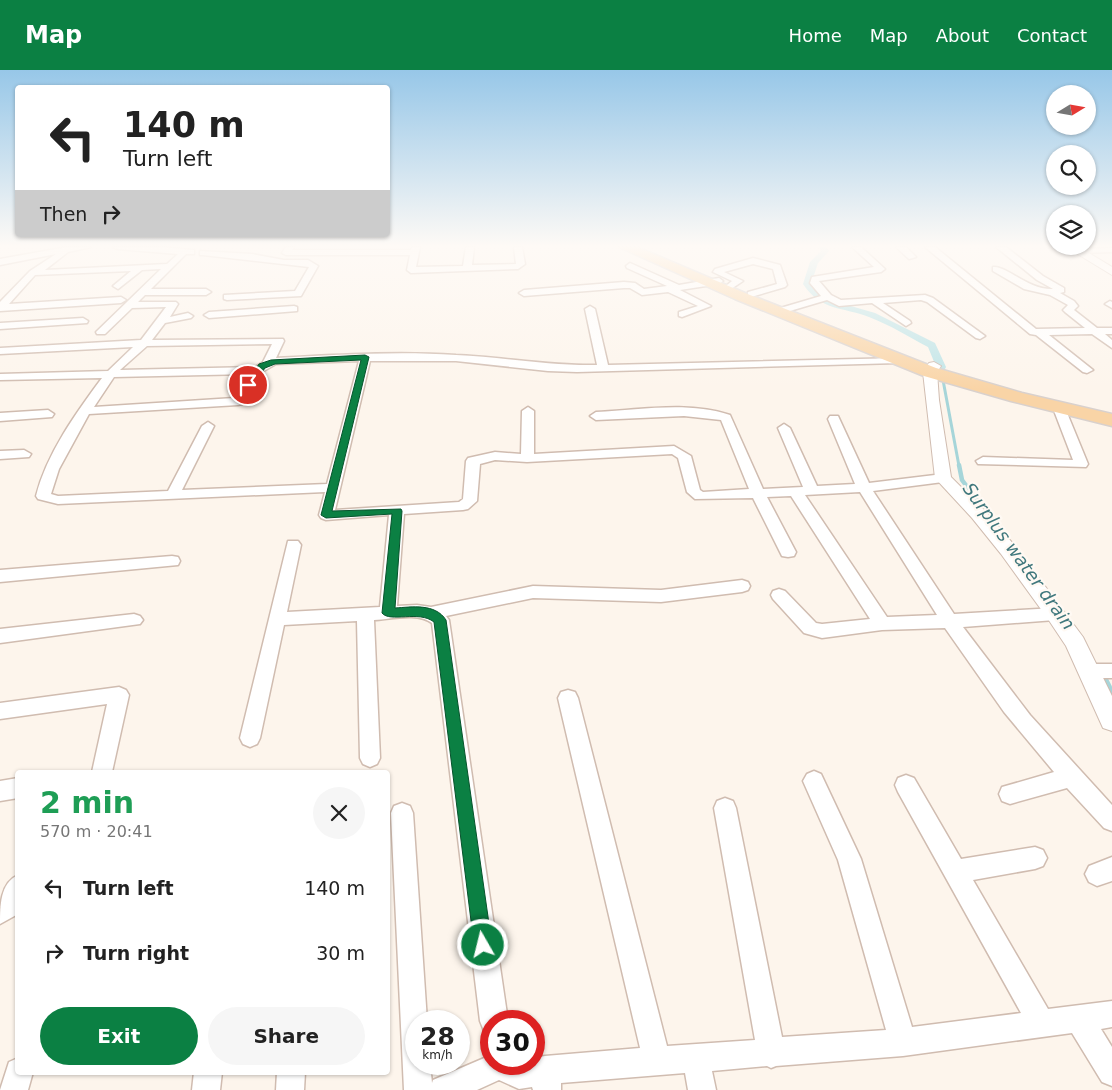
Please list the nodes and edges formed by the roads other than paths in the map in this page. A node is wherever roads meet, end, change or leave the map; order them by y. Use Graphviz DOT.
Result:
graph roads {
  1 [pos="13,295"];
  2 [pos="138,295"];
  3 [pos="284,295"];
  4 [pos="686,295"];
  5 [pos="747,295"];
  6 [pos="752,295"];
  7 [pos="824,295"];
  8 [pos="987,295"];
  9 [pos="1056,295"];
  10 [pos="227,297"];
  11 [pos="826,297"];
  12 [pos="873,300"];
  13 [pos="125,302"];
  14 [pos="0,308"];
  15 [pos="294,309"];
  16 [pos="590,309"];
  17 [pos="785,310"];
  18 [pos="229,314"];
  19 [pos="682,314"];
  20 [pos="209,315"];
  21 [pos="188,316"];
  22 [pos="83,321"];
  23 [pos="162,321"];
  24 [pos="906,323"];
  25 [pos="0,326"];
  26 [pos="1112,331"];
  27 [pos="101,332"];
  28 [pos="1094,332"];
  29 [pos="1040,333"];
  30 [pos="219,334"];
  31 [pos="980,336"];
  32 [pos="144,342"];
  33 [pos="1112,345"];
  34 [pos="0,352"];
  35 [pos="365,357"];
  36 [pos="898,360"];
  37 [pos="263,367"];
  38 [pos="603,368"];
  39 [pos="932,369"];
  40 [pos="1087,370"];
  41 [pos="111,373"];
  42 [pos="0,377"];
  43 [pos="1059,408"];
  44 [pos="528,410"];
  45 [pos="85,411"];
  46 [pos="48,414"];
  47 [pos="1112,414"];
  48 [pos="596,416"];
  49 [pos="0,417"];
  50 [pos="834,420"];
  51 [pos="1112,420"];
  52 [pos="208,426"];
  53 [pos="784,428"];
  54 [pos="0,454"];
  55 [pos="24,454"];
  56 [pos="527,458"];
  57 [pos="983,461"];
  58 [pos="943,478"];
  59 [pos="331,488"];
  60 [pos="864,488"];
  61 [pos="812,491"];
  62 [pos="796,492"];
  63 [pos="758,493"];
  64 [pos="173,495"];
  65 [pos="397,511"];
  66 [pos="293,545"];
  67 [pos="788,552"];
  68 [pos="172,561"];
  69 [pos="0,576"];
  70 [pos="742,586"];
  71 [pos="779,596"];
  72 [pos="388,613"];
  73 [pos="431,613"];
  74 [pos="365,614"];
  75 [pos="1055,614"];
  76 [pos="276,619"];
  77 [pos="134,620"];
  78 [pos="951,621"];
  79 [pos="882,624"];
  80 [pos="0,636"];
  81 [pos="1101,671"];
  82 [pos="568,698"];
  83 [pos="0,711"];
  84 [pos="1112,721"];
  85 [pos="250,738"];
  86 [pos="370,758"];
  87 [pos="102,770"];
  88 [pos="1071,777"];
  89 [pos="814,781"];
  90 [pos="906,785"];
  91 [pos="15,788"];
  92 [pos="0,791"];
  93 [pos="1010,794"];
  94 [pos="725,808"];
  95 [pos="402,813"];
  96 [pos="1112,821"];
  97 [pos="1035,858"];
  98 [pos="956,871"];
  99 [pos="15,893"];
  100 [pos="0,912"];
  101 [pos="413,1010"];
  102 [pos="492,1010"];
  103 [pos="1112,1014"];
  104 [pos="1079,1020"];
  105 [pos="1042,1024"];
  106 [pos="903,1042"];
  107 [pos="771,1054"];
  108 [pos="696,1059"];
  109 [pos="657,1061"];
  110 [pos="1112,1072"];
  111 [pos="480,1074"];
  112 [pos="18,1075"];
  113 [pos="208,1075"];
  114 [pos="291,1075"];
  115 [pos="417,1075"];
  116 [pos="519,1075"];
  117 [pos="546,1080"];
  118 [pos="14,1090"];
  119 [pos="206,1090"];
  120 [pos="290,1090"];
  121 [pos="418,1090"];
  122 [pos="443,1090"];
  123 [pos="702,1090"];
  1 -- 14 [label="street"];
  2 -- 13 [label="street"];
  3 -- 10 [label="street"];
  4 -- 19 [label="street"];
  5 -- 17 [label="main road"];
  6 -- 17 [label="main road"];
  7 -- 11 [label="street"];
  8 -- 29 [label="street"];
  9 -- 28 [label="street"];
  11 -- 12 [label="street"];
  11 -- 17 [label="street"];
  12 -- 24 [label="street"];
  12 -- 31 [label="street"];
  13 -- 14 [label="street"];
  13 -- 23 [label="street"];
  13 -- 27 [label="street"];
  15 -- 18 [label="street"];
  16 -- 38 [label="street"];
  17 -- 36 [label="main road"];
  17 -- 39 [label="main road"];
  18 -- 20 [label="street"];
  18 -- 30 [label="street"];
  21 -- 23 [label="street"];
  22 -- 25 [label="street"];
  23 -- 32 [label="street"];
  26 -- 28 [label="street"];
  28 -- 29 [label="street"];
  28 -- 33 [label="street"];
  29 -- 40 [label="street"];
  30 -- 32 [label="street"];
  30 -- 37 [label="street"];
  32 -- 34 [label="street"];
  32 -- 41 [label="street"];
  35 -- 37 [label="street"];
  35 -- 38 [label="street"];
  35 -- 59 [label="street"];
  36 -- 38 [label="street"];
  36 -- 39 [label="main road"];
  37 -- 41 [label="street"];
  37 -- 45 [label="street"];
  39 -- 43 [label="main road"];
  39 -- 47 [label="main road"];
  39 -- 58 [label="street"];
  41 -- 42 [label="street"];
  41 -- 45 [label="street"];
  43 -- 51 [label="main road"];
  43 -- 57 [label="street"];
  44 -- 56 [label="street"];
  45 -- 64 [label="street"];
  46 -- 49 [label="street"];
  48 -- 63 [label="street"];
  50 -- 60 [label="street"];
  52 -- 64 [label="street"];
  53 -- 61 [label="street"];
  54 -- 55 [label="street"];
  56 -- 63 [label="street"];
  56 -- 65 [label="street"];
  58 -- 60 [label="street"];
  58 -- 75 [label="street"];
  59 -- 64 [label="street"];
  59 -- 65 [label="street"];
  60 -- 61 [label="street"];
  60 -- 78 [label="street"];
  61 -- 62 [label="street"];
  62 -- 63 [label="street"];
  62 -- 79 [label="street"];
  63 -- 67 [label="street"];
  65 -- 72 [label="street"];
  66 -- 76 [label="street"];
  68 -- 69 [label="street"];
  70 -- 73 [label="street"];
  71 -- 79 [label="street"];
  72 -- 73 [label="street"];
  72 -- 74 [label="street"];
  73 -- 102 [label="street"];
  74 -- 76 [label="street"];
  74 -- 86 [label="street"];
  75 -- 78 [label="street"];
  75 -- 81 [label="street"];
  76 -- 85 [label="street"];
  77 -- 80 [label="street"];
  78 -- 79 [label="street"];
  78 -- 88 [label="street"];
  81 -- 84 [label="street"];
  82 -- 109 [label="street"];
  83 -- 87 [label="street"];
  88 -- 93 [label="street"];
  88 -- 96 [label="street"];
  89 -- 106 [label="street"];
  90 -- 98 [label="street"];
  91 -- 92 [label="street"];
  94 -- 107 [label="street"];
  95 -- 101 [label="street"];
  97 -- 98 [label="street"];
  98 -- 105 [label="street"];
  99 -- 100 [label="street"];
  103 -- 104 [label="street"];
  104 -- 105 [label="street"];
  104 -- 110 [label="street"];
  105 -- 106 [label="street"];
  106 -- 107 [label="street"];
  107 -- 108 [label="street"];
  108 -- 109 [label="street"];
  108 -- 123 [label="street"];
  109 -- 117 [label="street"];
  111 -- 122 [label="street"];
  112 -- 118 [label="street"];
  113 -- 119 [label="street"];
  114 -- 120 [label="street"];
  115 -- 121 [label="street"];
  116 -- 117 [label="street"];
}
